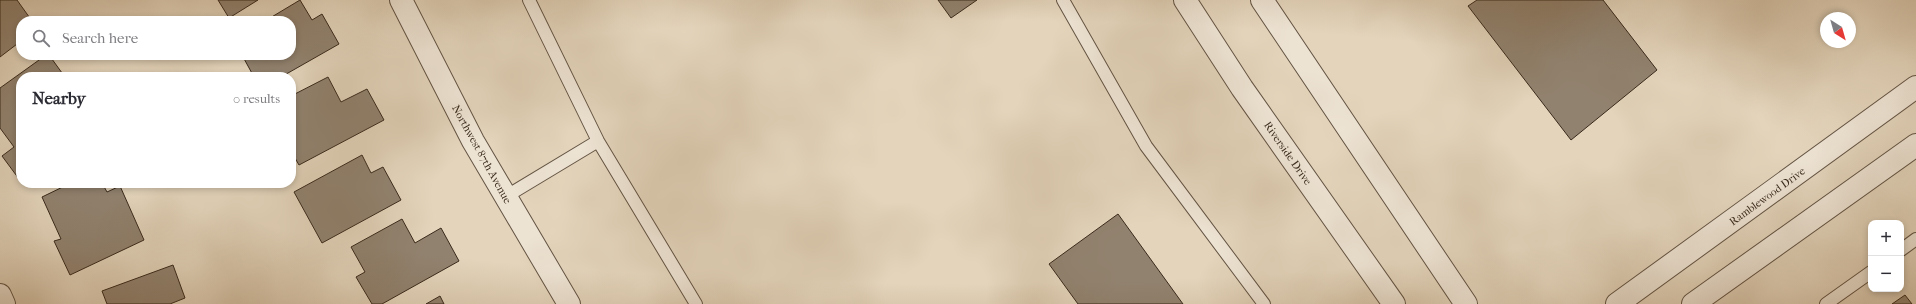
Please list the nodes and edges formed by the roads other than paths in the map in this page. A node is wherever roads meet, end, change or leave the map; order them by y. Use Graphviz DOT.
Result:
graph roads {
  1 [pos="401,0"];
  2 [pos="529,0"];
  3 [pos="1063,0"];
  4 [pos="1185,0"];
  5 [pos="1262,0"];
  6 [pos="1916,88"];
  7 [pos="598,141"];
  8 [pos="1916,144"];
  9 [pos="505,197"];
  10 [pos="1916,239"];
  11 [pos="1904,248"];
  12 [pos="1868,274"];
  13 [pos="0,295"];
  14 [pos="4,304"];
  15 [pos="569,304"];
  16 [pos="696,304"];
  17 [pos="1264,304"];
  18 [pos="1394,304"];
  19 [pos="1466,304"];
  20 [pos="1617,304"];
  21 [pos="1693,304"];
  22 [pos="1826,304"];
  1 -- 9 [label="street, Northwest 87th Avenue"];
  2 -- 7 [label="lane"];
  3 -- 17 [label="lane"];
  4 -- 18 [label="street, Riverside Drive"];
  5 -- 19 [label="street"];
  6 -- 20 [label="street, Ramblewood Drive"];
  7 -- 9 [label="lane"];
  7 -- 16 [label="lane"];
  8 -- 21 [label="street"];
  9 -- 15 [label="street, Northwest 87th Avenue"];
  10 -- 11 [label="lane"];
  12 -- 22 [label="lane"];
  13 -- 14 [label="street"];
}
